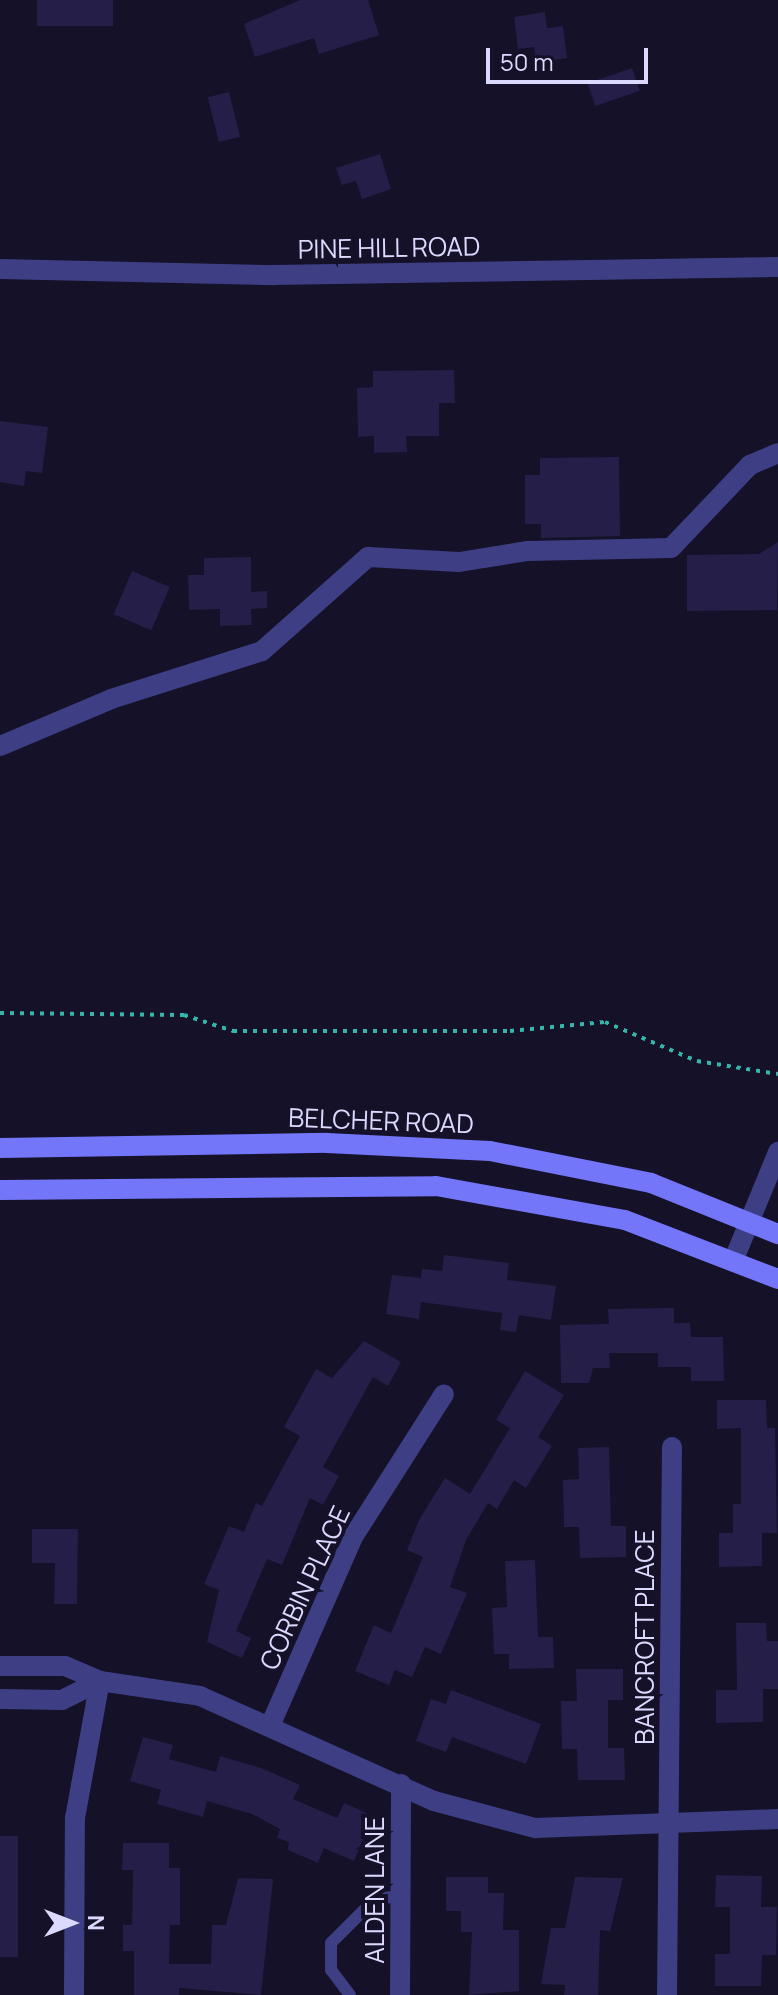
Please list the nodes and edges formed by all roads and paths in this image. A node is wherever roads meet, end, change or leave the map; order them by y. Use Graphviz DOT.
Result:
graph roads {
  1 [pos="778,267"];
  2 [pos="0,269"];
  3 [pos="778,453"];
  4 [pos="0,746"];
  5 [pos="0,1013"];
  6 [pos="778,1074"];
  7 [pos="0,1148"];
  8 [pos="778,1152"];
  9 [pos="0,1190"];
  10 [pos="751,1220"];
  11 [pos="778,1234"];
  12 [pos="734,1259"];
  13 [pos="778,1279"];
  14 [pos="444,1394"];
  15 [pos="672,1447"];
  16 [pos="0,1666"];
  17 [pos="100,1681"];
  18 [pos="0,1699"];
  19 [pos="270,1726"];
  20 [pos="401,1784"];
  21 [pos="778,1819"];
  22 [pos="670,1827"];
  23 [pos="401,1896"];
  24 [pos="74,1995"];
  25 [pos="350,1995"];
  26 [pos="400,1995"];
  27 [pos="667,1995"];
  1 -- 2 [label="street, PINE HILL ROAD"];
  3 -- 4 [label="street"];
  5 -- 6 [label="path"];
  7 -- 10 [label="main road, BELCHER ROAD"];
  8 -- 10 [label="street"];
  9 -- 12 [label="main road"];
  10 -- 11 [label="main road, BELCHER ROAD"];
  10 -- 12 [label="street"];
  12 -- 13 [label="main road"];
  14 -- 19 [label="street, CORBIN PLACE"];
  15 -- 22 [label="street, BANCROFT PLACE"];
  16 -- 17 [label="street"];
  17 -- 18 [label="street"];
  17 -- 19 [label="street"];
  17 -- 24 [label="street"];
  19 -- 20 [label="street"];
  20 -- 22 [label="street"];
  20 -- 23 [label="street, ALDEN LANE"];
  21 -- 22 [label="street"];
  22 -- 27 [label="street, BANCROFT PLACE"];
  23 -- 25 [label="lane"];
  23 -- 26 [label="street, ALDEN LANE"];
}
